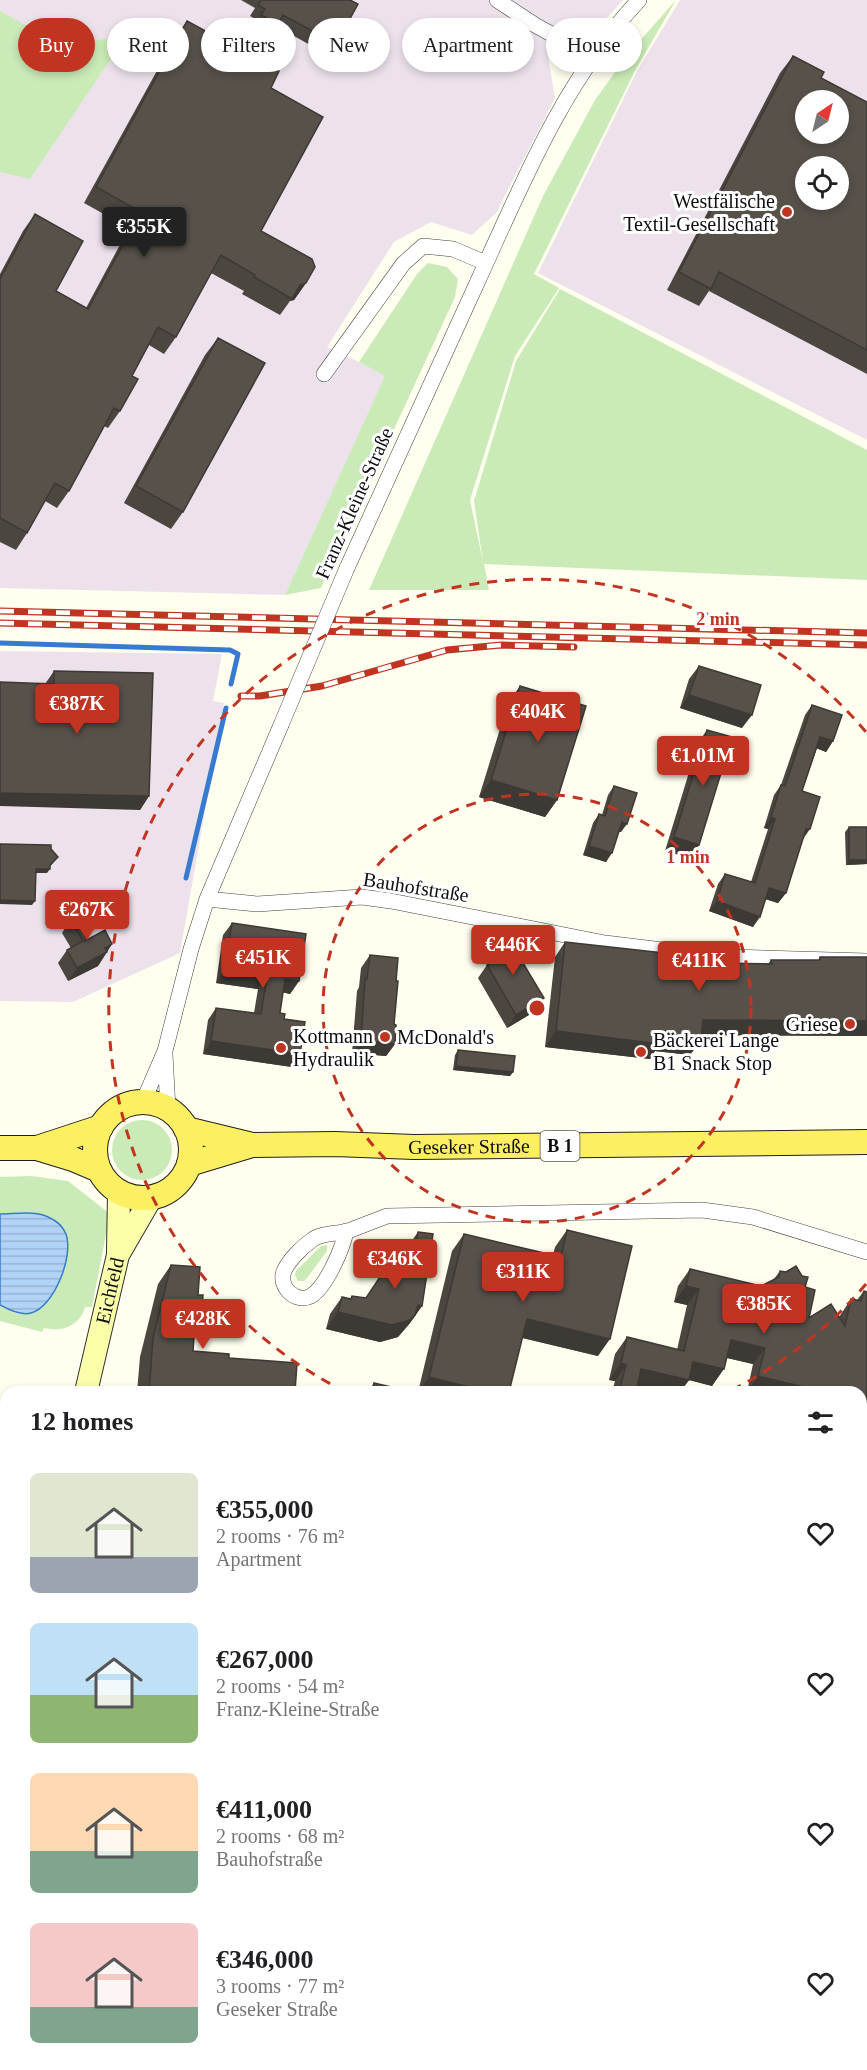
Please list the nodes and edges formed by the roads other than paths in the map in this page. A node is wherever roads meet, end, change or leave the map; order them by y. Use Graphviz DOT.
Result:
graph roads {
  1 [pos="497,0"];
  2 [pos="639,0"];
  3 [pos="622,18"];
  4 [pos="546,31"];
  5 [pos="583,72"];
  6 [pos="486,263"];
  7 [pos="324,374"];
  8 [pos="207,899"];
  9 [pos="867,961"];
  10 [pos="165,1051"];
  11 [pos="143,1102"];
  12 [pos="168,1110"];
  13 [pos="101,1127"];
  14 [pos="186,1129"];
  15 [pos="867,1142"];
  16 [pos="252,1145"];
  17 [pos="0,1148"];
  18 [pos="38,1148"];
  19 [pos="189,1164"];
  20 [pos="99,1170"];
  21 [pos="119,1192"];
  22 [pos="151,1198"];
  23 [pos="346,1231"];
  24 [pos="867,1252"];
  25 [pos="118,1255"];
  26 [pos="87,1386"];
  1 -- 4 [label="street"];
  2 -- 3 [label="street, Franz-Kleine-Straße"];
  5 -- 6 [label="street, Franz-Kleine-Straße"];
  6 -- 7 [label="street"];
  6 -- 8 [label="street, Franz-Kleine-Straße, bridge"];
  8 -- 9 [label="street, Bauhofstraße"];
  8 -- 10 [label="street, Franz-Kleine-Straße"];
  10 -- 11 [label="street, Franz-Kleine-Straße"];
  10 -- 12 [label="street, Franz-Kleine-Straße"];
  11 -- 12 [label="main road"];
  11 -- 13 [label="main road"];
  12 -- 14 [label="main road"];
  13 -- 18 [label="main road"];
  13 -- 20 [label="main road"];
  14 -- 16 [label="main road, Geseker Straße / B 1"];
  14 -- 19 [label="main road"];
  15 -- 16 [label="main road, Geseker Straße / B 1"];
  16 -- 19 [label="main road, Geseker Straße / B 1"];
  17 -- 18 [label="main road"];
  18 -- 20 [label="main road"];
  19 -- 22 [label="main road"];
  20 -- 21 [label="main road"];
  21 -- 22 [label="main road"];
  21 -- 25 [label="main road"];
  22 -- 25 [label="main road, Eichfeld"];
  23 -- 23 [label="street"];
  23 -- 24 [label="street"];
  25 -- 26 [label="main road, Eichfeld"];
}
